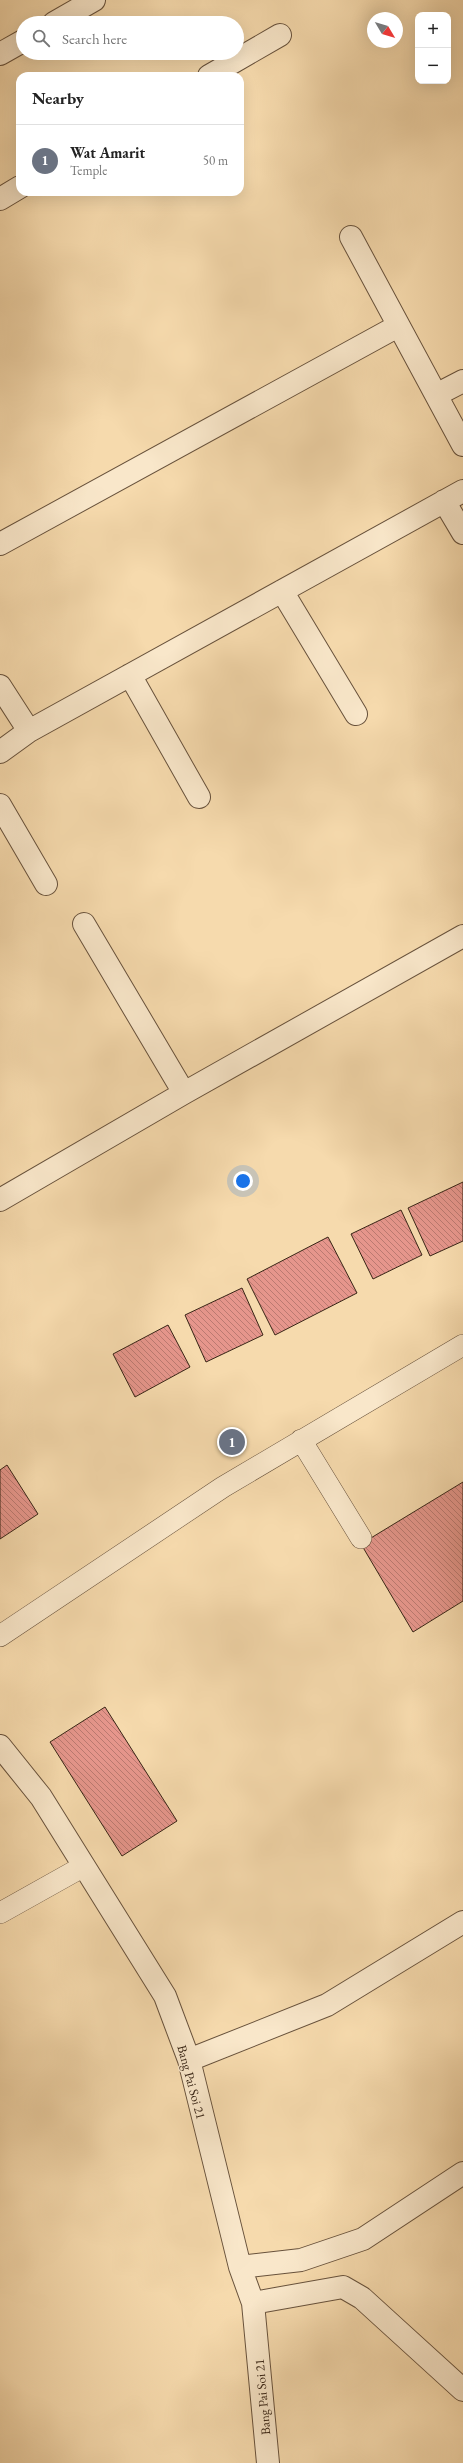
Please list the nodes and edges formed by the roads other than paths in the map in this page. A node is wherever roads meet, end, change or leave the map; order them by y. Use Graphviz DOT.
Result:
graph roads {
  1 [pos="94,0"];
  2 [pos="66,16"];
  3 [pos="280,35"];
  4 [pos="16,45"];
  5 [pos="0,54"];
  6 [pos="244,56"];
  7 [pos="237,60"];
  8 [pos="216,72"];
  9 [pos="16,189"];
  10 [pos="0,199"];
  11 [pos="351,237"];
  12 [pos="398,326"];
  13 [pos="463,381"];
  14 [pos="436,396"];
  15 [pos="463,444"];
  16 [pos="454,496"];
  17 [pos="463,533"];
  18 [pos="0,544"];
  19 [pos="282,591"];
  20 [pos="130,675"];
  21 [pos="0,686"];
  22 [pos="356,714"];
  23 [pos="29,731"];
  24 [pos="0,752"];
  25 [pos="200,797"];
  26 [pos="0,805"];
  27 [pos="46,884"];
  28 [pos="84,924"];
  29 [pos="463,936"];
  30 [pos="184,1093"];
  31 [pos="0,1200"];
  32 [pos="463,1345"];
  33 [pos="301,1440"];
  34 [pos="361,1538"];
  35 [pos="0,1636"];
  36 [pos="0,1746"];
  37 [pos="84,1866"];
  38 [pos="0,1913"];
  39 [pos="463,1922"];
  40 [pos="189,2060"];
  41 [pos="463,2173"];
  42 [pos="240,2267"];
  43 [pos="253,2303"];
  44 [pos="463,2390"];
  45 [pos="268,2463"];
  1 -- 2 [label="street"];
  3 -- 6 [label="street"];
  4 -- 5 [label="street"];
  7 -- 8 [label="street"];
  9 -- 10 [label="street"];
  11 -- 12 [label="street"];
  12 -- 14 [label="street"];
  12 -- 18 [label="street"];
  13 -- 14 [label="street"];
  14 -- 15 [label="street"];
  16 -- 17 [label="street"];
  16 -- 19 [label="street"];
  19 -- 20 [label="street"];
  19 -- 22 [label="street"];
  20 -- 23 [label="street"];
  20 -- 25 [label="street"];
  21 -- 23 [label="street"];
  23 -- 24 [label="street"];
  26 -- 27 [label="street"];
  28 -- 30 [label="street"];
  29 -- 30 [label="street"];
  30 -- 31 [label="street"];
  32 -- 33 [label="lane"];
  33 -- 34 [label="lane"];
  33 -- 35 [label="lane"];
  36 -- 37 [label="street, Bang Pai Soi 21"];
  37 -- 38 [label="lane"];
  37 -- 40 [label="street, Bang Pai Soi 21"];
  39 -- 40 [label="street"];
  40 -- 42 [label="street, Bang Pai Soi 21"];
  41 -- 42 [label="street"];
  42 -- 43 [label="street, Bang Pai Soi 21"];
  43 -- 44 [label="street"];
  43 -- 45 [label="street, Bang Pai Soi 21"];
}
